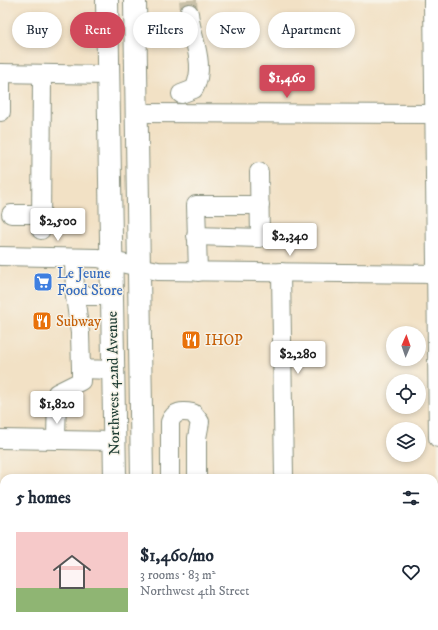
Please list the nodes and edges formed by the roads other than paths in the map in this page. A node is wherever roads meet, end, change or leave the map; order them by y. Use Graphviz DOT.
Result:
graph roads {
  1 [pos="107,0"];
  2 [pos="135,0"];
  3 [pos="433,0"];
  4 [pos="197,48"];
  5 [pos="0,73"];
  6 [pos="42,74"];
  7 [pos="108,75"];
  8 [pos="180,94"];
  9 [pos="1,112"];
  10 [pos="137,113"];
  11 [pos="436,114"];
  12 [pos="259,172"];
  13 [pos="260,205"];
  14 [pos="11,214"];
  15 [pos="196,236"];
  16 [pos="0,256"];
  17 [pos="74,258"];
  18 [pos="112,261"];
  19 [pos="139,267"];
  20 [pos="198,272"];
  21 [pos="281,272"];
  22 [pos="437,274"];
  23 [pos="75,296"];
  24 [pos="112,296"];
  25 [pos="81,369"];
  26 [pos="114,370"];
  27 [pos="438,438"];
  28 [pos="0,439"];
  29 [pos="56,440"];
  30 [pos="114,441"];
  31 [pos="115,474"];
  32 [pos="142,474"];
  33 [pos="170,474"];
  34 [pos="197,474"];
  35 [pos="284,474"];
  1 -- 7 [label="main road, Northwest 42nd Avenue"];
  2 -- 10 [label="main road, Northwest 42nd Avenue"];
  3 -- 11 [label="street"];
  4 -- 8 [label="street"];
  5 -- 6 [label="street"];
  5 -- 9 [label="street"];
  6 -- 7 [label="street"];
  6 -- 14 [label="street"];
  7 -- 18 [label="main road, Northwest 42nd Avenue"];
  10 -- 11 [label="street"];
  10 -- 19 [label="main road, Northwest 42nd Avenue"];
  11 -- 22 [label="street"];
  12 -- 13 [label="street"];
  13 -- 15 [label="street"];
  13 -- 15 [label="street"];
  15 -- 20 [label="street"];
  16 -- 17 [label="street"];
  17 -- 18 [label="street"];
  17 -- 23 [label="street"];
  18 -- 19 [label="street"];
  18 -- 24 [label="main road, Northwest 42nd Avenue"];
  19 -- 20 [label="street"];
  19 -- 32 [label="main road, Northwest 42nd Avenue"];
  20 -- 21 [label="street"];
  21 -- 22 [label="street"];
  21 -- 35 [label="street"];
  22 -- 27 [label="street"];
  23 -- 24 [label="street"];
  23 -- 25 [label="street"];
  24 -- 26 [label="main road, Northwest 42nd Avenue"];
  25 -- 26 [label="street"];
  25 -- 29 [label="street"];
  26 -- 30 [label="main road, Northwest 42nd Avenue"];
  28 -- 29 [label="street"];
  29 -- 30 [label="street"];
  30 -- 31 [label="main road, Northwest 42nd Avenue"];
  33 -- 34 [label="street"];
}
